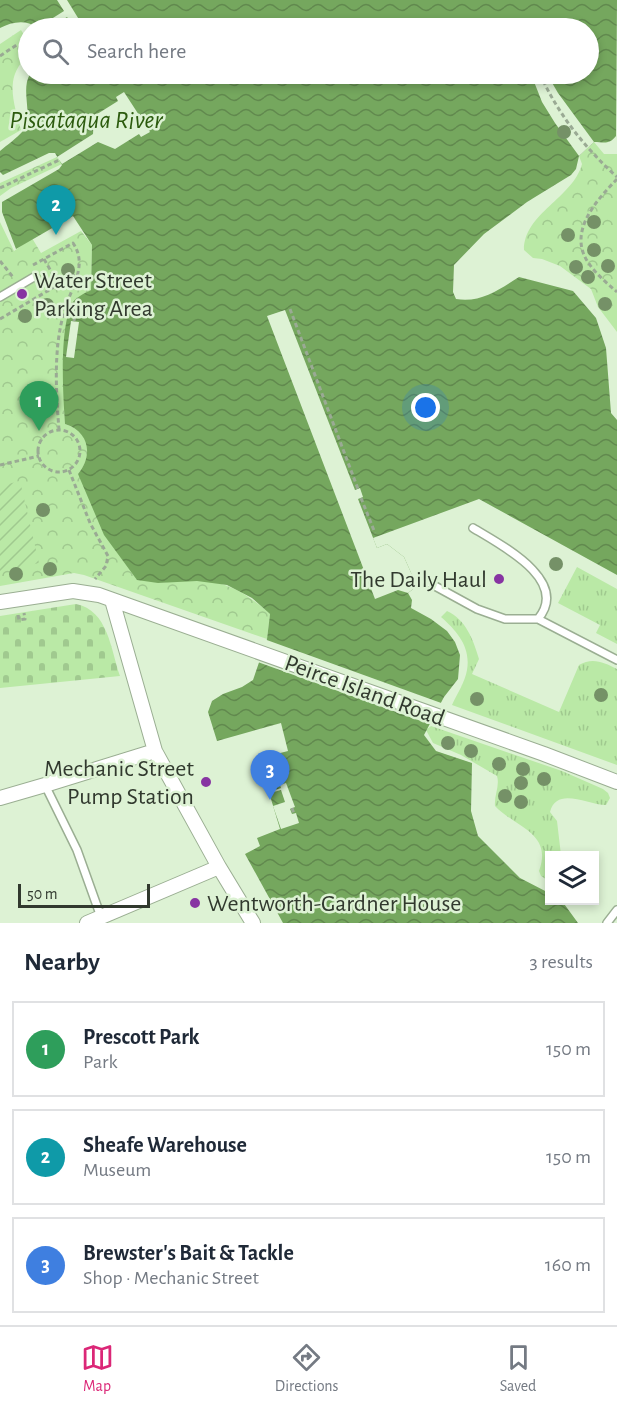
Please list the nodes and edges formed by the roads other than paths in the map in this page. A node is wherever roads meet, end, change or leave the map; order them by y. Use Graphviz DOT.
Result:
graph roads {
  1 [pos="34,277"];
  2 [pos="0,297"];
  3 [pos="473,528"];
  4 [pos="424,580"];
  5 [pos="112,600"];
  6 [pos="0,602"];
  7 [pos="537,619"];
  8 [pos="617,660"];
  9 [pos="155,751"];
  10 [pos="617,782"];
  11 [pos="45,786"];
  12 [pos="0,798"];
  13 [pos="219,867"];
  14 [pos="616,914"];
  15 [pos="101,917"];
  16 [pos="87,923"];
  17 [pos="253,923"];
  18 [pos="607,923"];
  1 -- 2 [label="lane"];
  3 -- 7 [label="lane"];
  4 -- 7 [label="lane"];
  5 -- 6 [label="street, Peirce Island Road"];
  5 -- 9 [label="street"];
  5 -- 10 [label="street, Peirce Island Road"];
  7 -- 8 [label="lane"];
  9 -- 11 [label="street"];
  9 -- 13 [label="street"];
  11 -- 12 [label="street"];
  11 -- 15 [label="lane"];
  13 -- 15 [label="street"];
  13 -- 17 [label="street"];
  14 -- 18 [label="lane"];
  15 -- 16 [label="street"];
}
